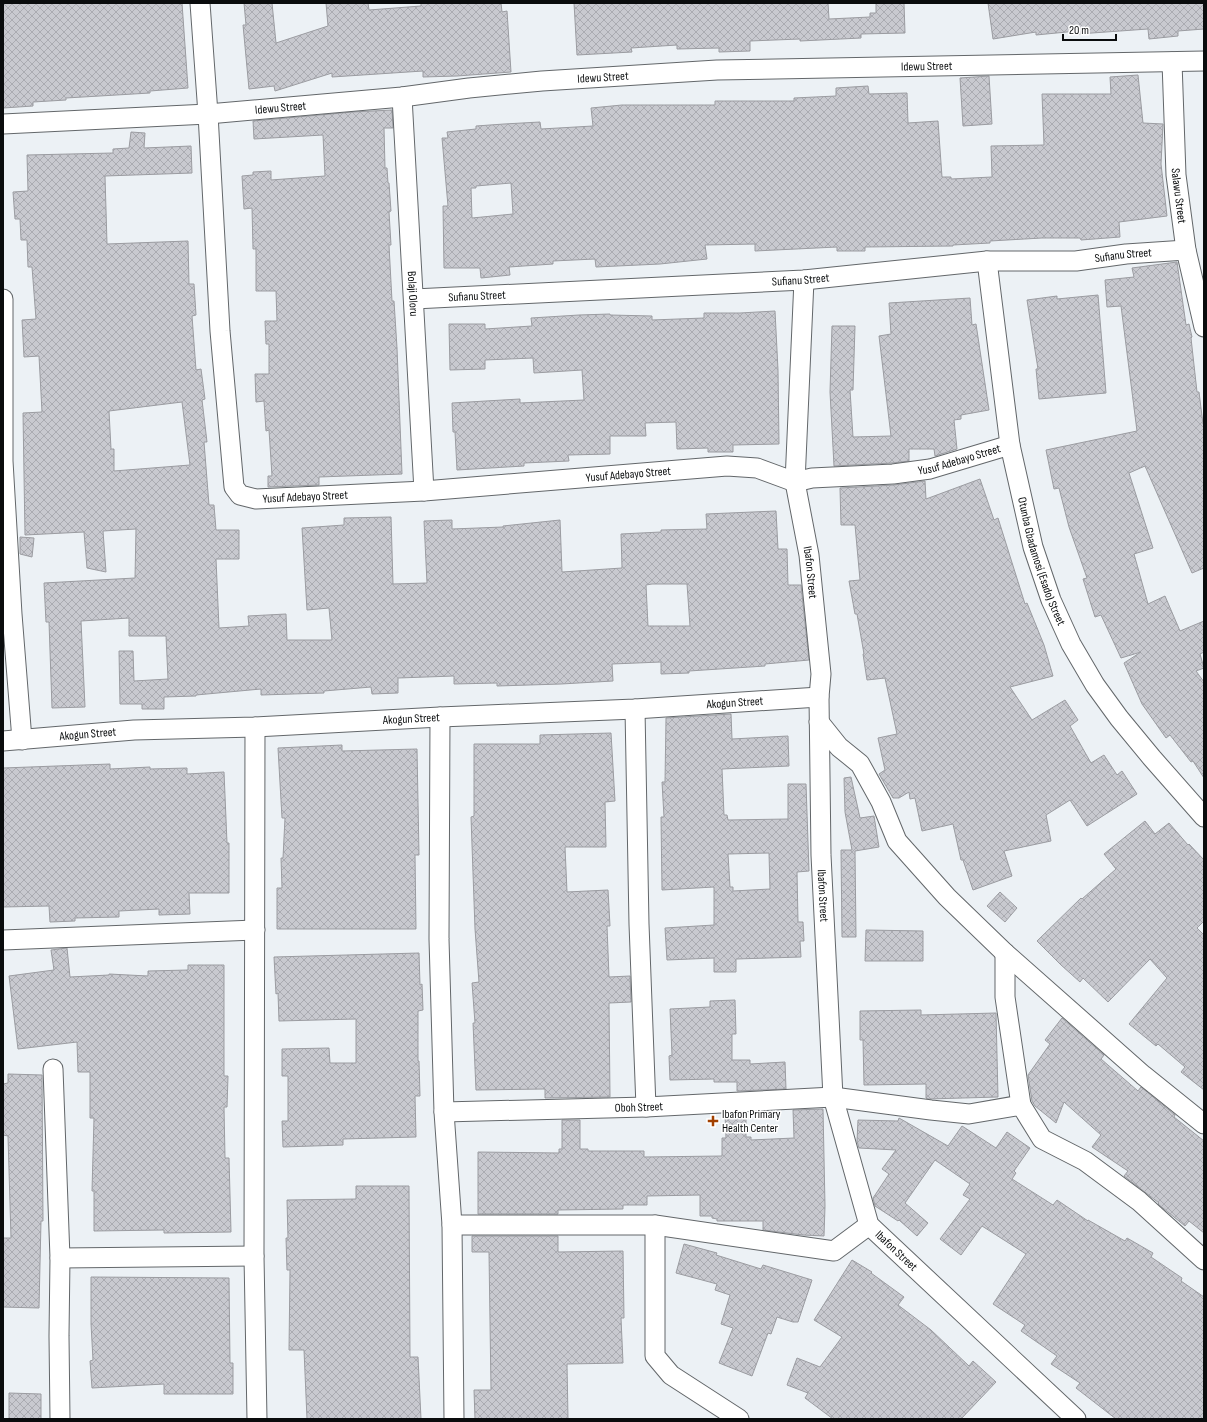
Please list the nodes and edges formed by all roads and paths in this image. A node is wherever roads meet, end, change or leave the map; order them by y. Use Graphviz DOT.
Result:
graph roads {
  1 [pos="200,3"];
  2 [pos="1204,60"];
  3 [pos="1172,62"];
  4 [pos="402,97"];
  5 [pos="208,114"];
  6 [pos="3,124"];
  7 [pos="1186,250"];
  8 [pos="987,261"];
  9 [pos="804,280"];
  10 [pos="3,299"];
  11 [pos="414,299"];
  12 [pos="1204,327"];
  13 [pos="1010,445"];
  14 [pos="795,482"];
  15 [pos="424,490"];
  16 [pos="819,697"];
  17 [pos="635,709"];
  18 [pos="440,717"];
  19 [pos="819,722"];
  20 [pos="254,727"];
  21 [pos="22,740"];
  22 [pos="3,741"];
  23 [pos="1204,817"];
  24 [pos="254,930"];
  25 [pos="3,940"];
  26 [pos="1005,953"];
  27 [pos="53,1069"];
  28 [pos="833,1096"];
  29 [pos="1021,1105"];
  30 [pos="646,1107"];
  31 [pos="444,1112"];
  32 [pos="1204,1124"];
  33 [pos="452,1225"];
  34 [pos="655,1225"];
  35 [pos="870,1225"];
  36 [pos="254,1256"];
  37 [pos="60,1258"];
  38 [pos="1204,1260"];
  39 [pos="60,1419"];
  40 [pos="257,1419"];
  41 [pos="454,1419"];
  42 [pos="739,1419"];
  43 [pos="1076,1419"];
  1 -- 5 [label="street"];
  2 -- 3 [label="street, Idewu Street"];
  3 -- 4 [label="street, Idewu Street"];
  3 -- 7 [label="street, Salawu Street"];
  4 -- 5 [label="street, Idewu Street"];
  4 -- 11 [label="street, Bolaji Oloru"];
  5 -- 6 [label="street, Idewu Street"];
  5 -- 15 [label="street, Yusuf Adebayo Street"];
  7 -- 8 [label="street, Sufianu Street"];
  7 -- 12 [label="street, Salawu Street"];
  8 -- 9 [label="street, Sufianu Street"];
  8 -- 13 [label="street, Otunba Gbadamosi (Esado) Street"];
  9 -- 11 [label="street, Sufianu Street"];
  9 -- 14 [label="street, Ibafon Street"];
  10 -- 21 [label="street"];
  11 -- 15 [label="street, Bolaji Oloru"];
  13 -- 14 [label="street, Yusuf Adebayo Street"];
  13 -- 23 [label="street, Otunba Gbadamosi (Esado) Street"];
  14 -- 15 [label="street, Yusuf Adebayo Street"];
  14 -- 16 [label="street, Ibafon Street"];
  16 -- 17 [label="street, Akogun Street"];
  16 -- 19 [label="street, Ibafon Street"];
  17 -- 18 [label="street, Akogun Street"];
  17 -- 30 [label="street"];
  18 -- 20 [label="street, Akogun Street"];
  18 -- 31 [label="street"];
  19 -- 26 [label="street"];
  19 -- 28 [label="street, Ibafon Street"];
  20 -- 21 [label="street, Akogun Street"];
  20 -- 24 [label="street"];
  21 -- 22 [label="street, Akogun Street"];
  24 -- 25 [label="street"];
  24 -- 36 [label="street"];
  26 -- 29 [label="street"];
  26 -- 32 [label="street"];
  27 -- 37 [label="street"];
  28 -- 29 [label="street, Oboh Street"];
  28 -- 30 [label="street, Oboh Street"];
  28 -- 35 [label="street, Ibafon Street"];
  29 -- 38 [label="street"];
  30 -- 31 [label="street, Oboh Street"];
  31 -- 33 [label="street"];
  33 -- 34 [label="street"];
  33 -- 41 [label="street"];
  34 -- 35 [label="street"];
  34 -- 42 [label="street"];
  35 -- 43 [label="street, Ibafon Street"];
  36 -- 37 [label="street"];
  36 -- 40 [label="street"];
  37 -- 39 [label="street"];
}
